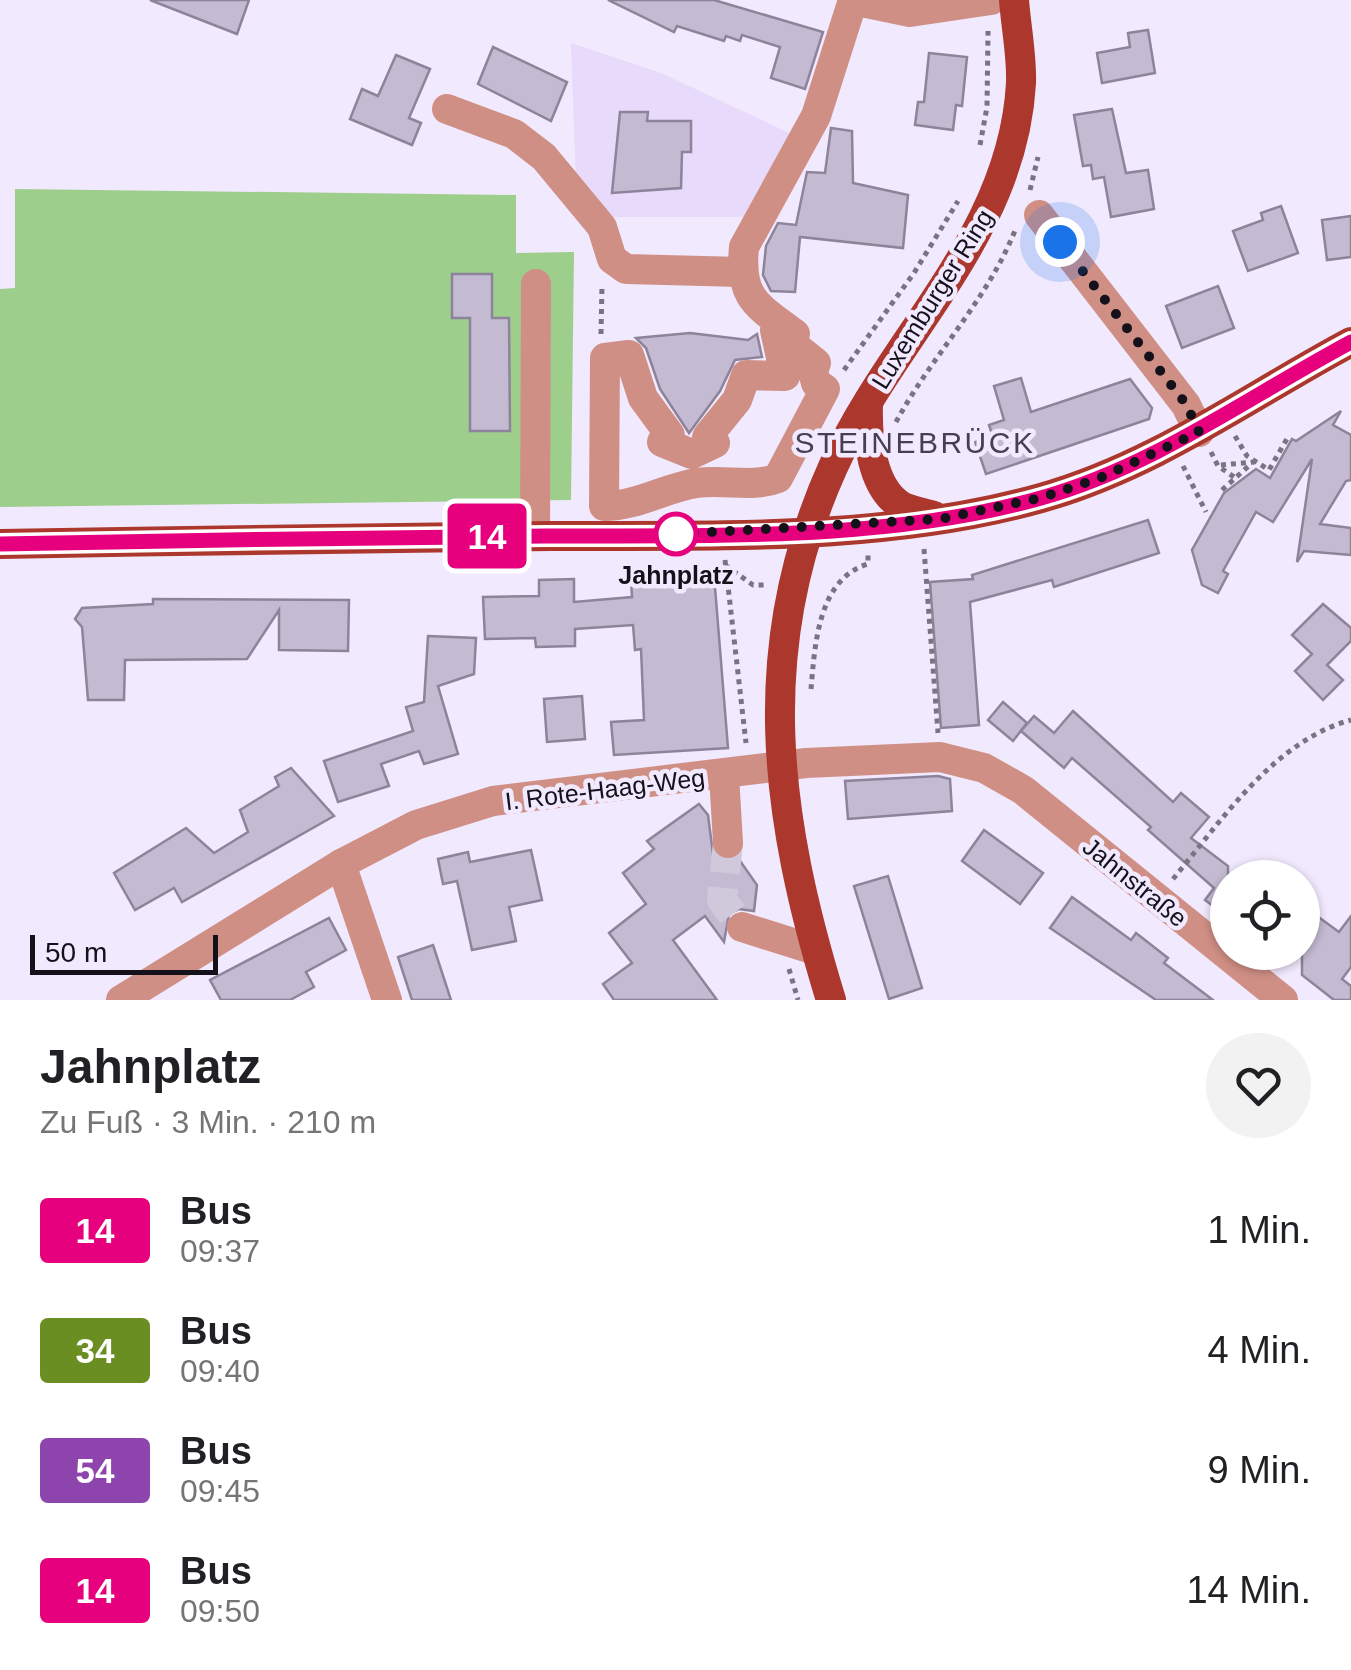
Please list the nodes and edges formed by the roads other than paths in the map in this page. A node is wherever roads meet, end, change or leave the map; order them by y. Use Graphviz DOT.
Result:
graph roads {
  1 [pos="852,0"];
  2 [pos="1014,0"];
  3 [pos="958,3"];
  4 [pos="989,10"];
  5 [pos="447,109"];
  6 [pos="1039,214"];
  7 [pos="742,272"];
  8 [pos="536,284"];
  9 [pos="1351,342"];
  10 [pos="812,348"];
  11 [pos="605,364"];
  12 [pos="868,400"];
  13 [pos="1199,432"];
  14 [pos="932,520"];
  15 [pos="810,529"];
  16 [pos="535,536"];
  17 [pos="0,544"];
  18 [pos="779,766"];
  19 [pos="724,775"];
  20 [pos="728,843"];
  21 [pos="340,864"];
  22 [pos="742,927"];
  23 [pos="816,950"];
  24 [pos="121,1000"];
  25 [pos="387,1000"];
  26 [pos="831,1000"];
  27 [pos="1283,1000"];
  1 -- 3 [label="street"];
  1 -- 7 [label="street"];
  2 -- 12 [label="main road, Luxemburger Ring"];
  3 -- 4 [label="street"];
  5 -- 7 [label="street"];
  6 -- 13 [label="street"];
  7 -- 10 [label="street"];
  8 -- 16 [label="street"];
  9 -- 13 [label="main road"];
  11 -- 11 [label="street"];
  12 -- 14 [label="main road"];
  12 -- 15 [label="main road, Luxemburger Ring"];
  13 -- 14 [label="main road"];
  14 -- 15 [label="main road"];
  15 -- 16 [label="main road"];
  15 -- 18 [label="main road"];
  16 -- 17 [label="main road"];
  18 -- 19 [label="street, I. Rote-Haag-Weg"];
  18 -- 23 [label="main road"];
  18 -- 27 [label="street, Jahnstraße"];
  19 -- 20 [label="street"];
  19 -- 21 [label="street, I. Rote-Haag-Weg"];
  21 -- 24 [label="street, I. Rote-Haag-Weg"];
  21 -- 25 [label="street"];
  22 -- 23 [label="street"];
  23 -- 26 [label="main road"];
}
